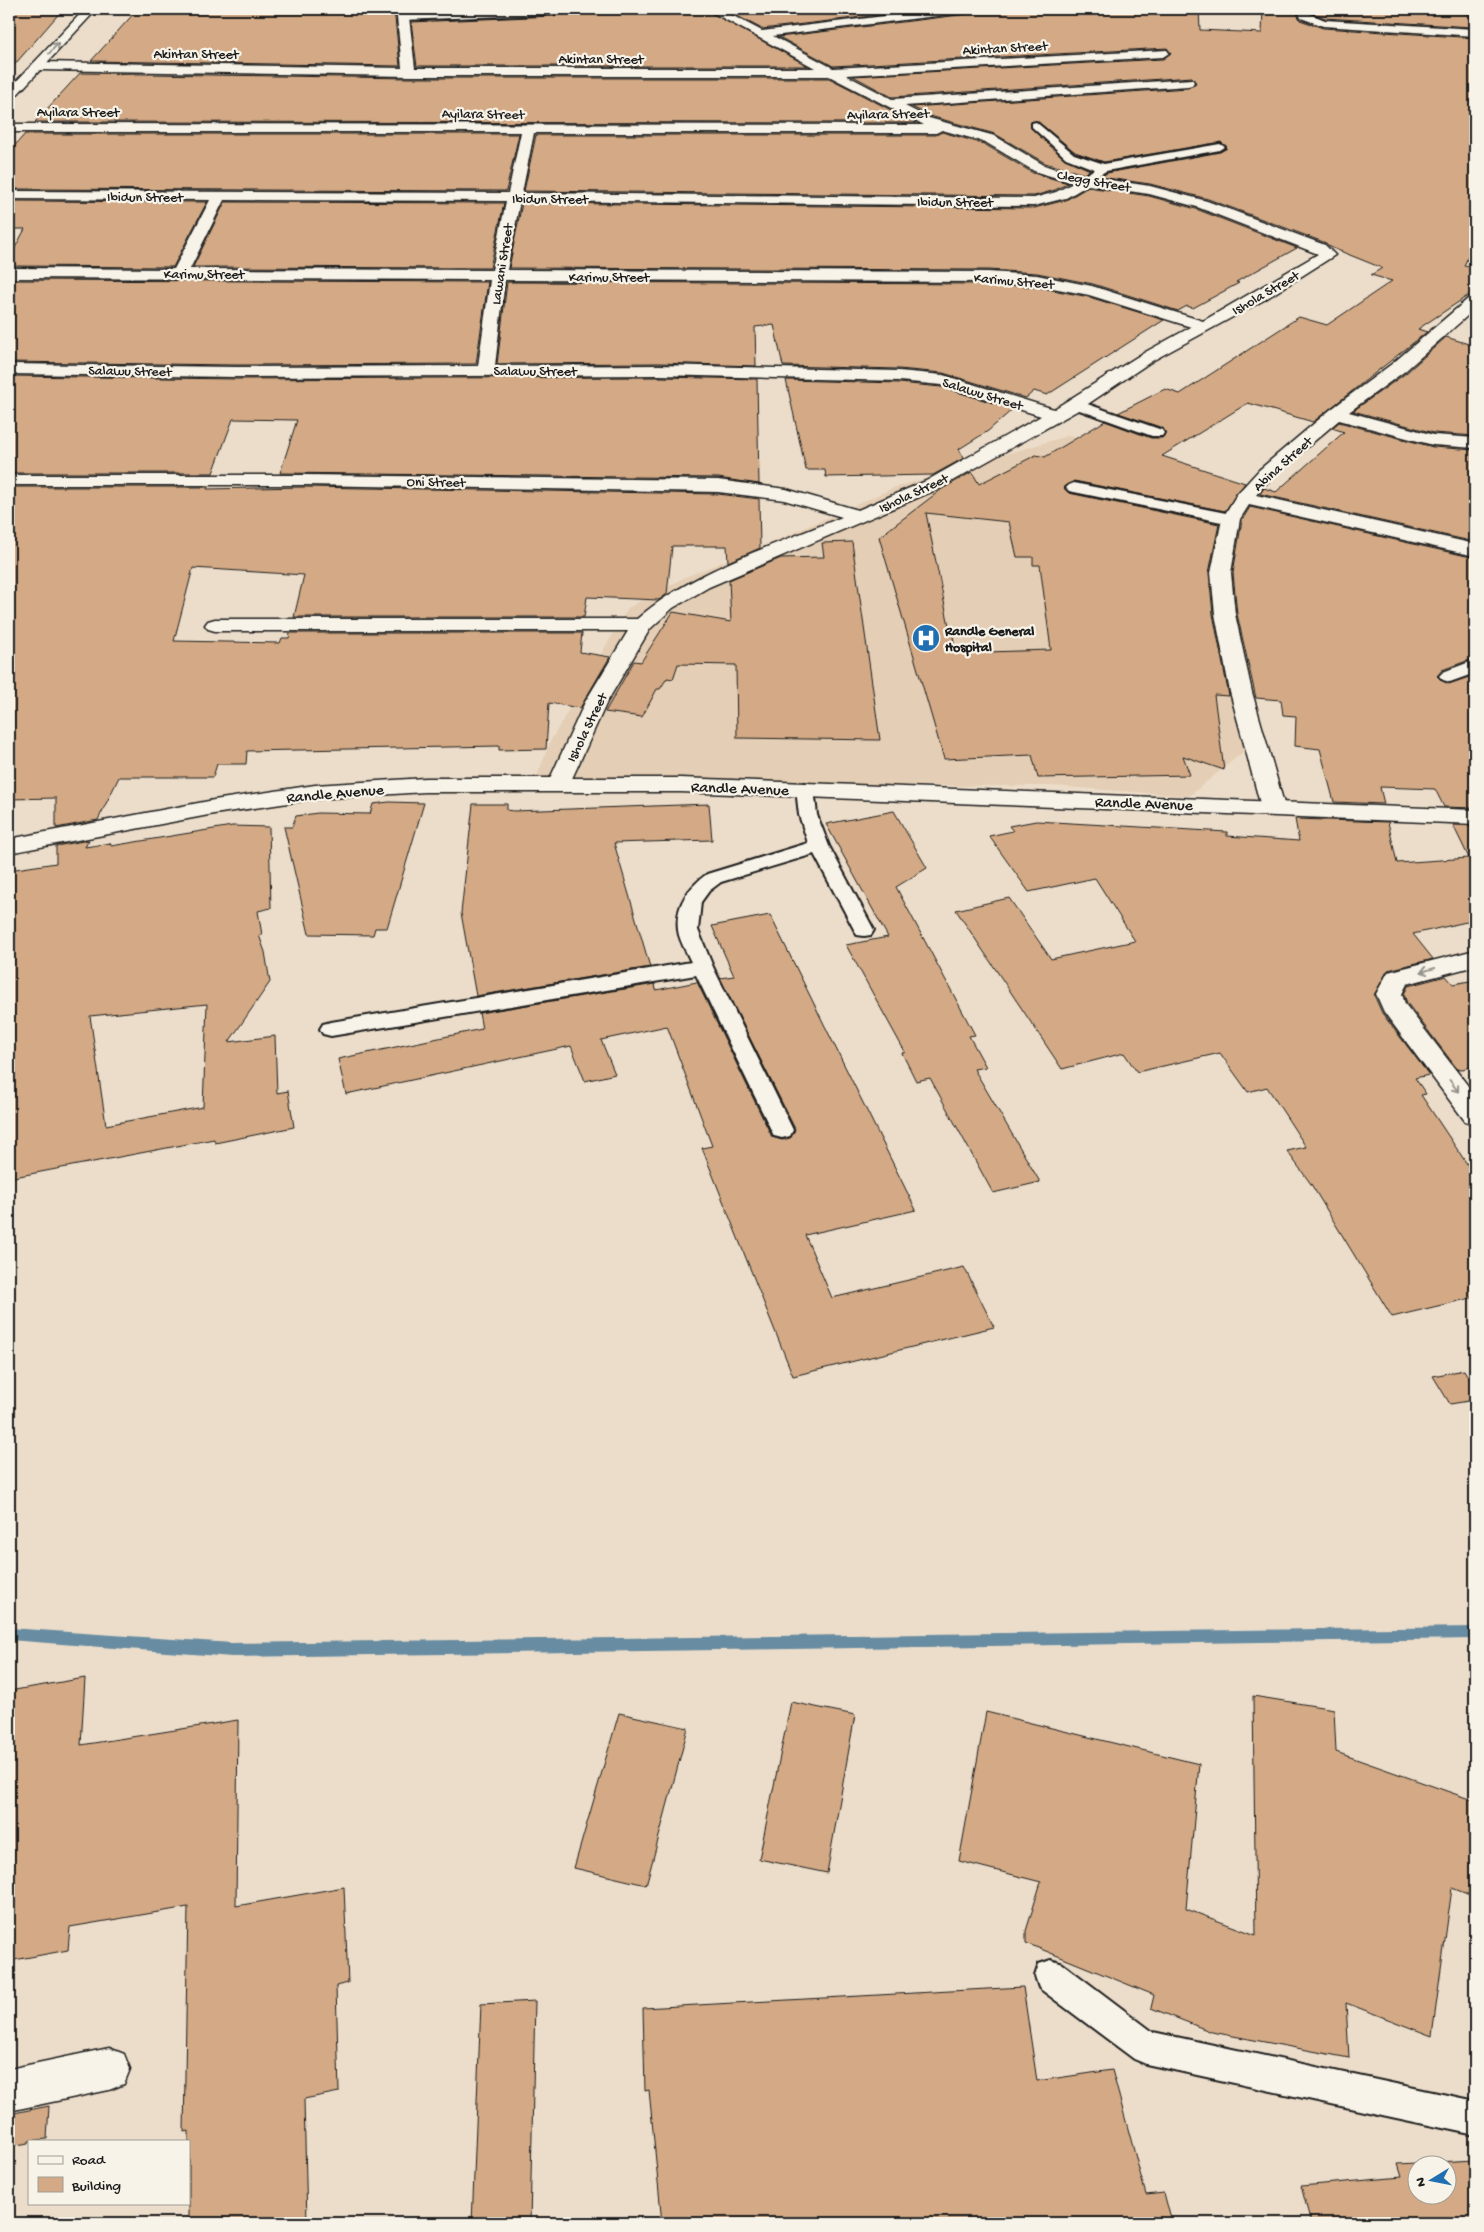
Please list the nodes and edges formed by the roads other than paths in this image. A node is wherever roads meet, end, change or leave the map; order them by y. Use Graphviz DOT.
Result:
graph roads {
  1 [pos="76,9"];
  2 [pos="91,9"];
  3 [pos="712,9"];
  4 [pos="968,9"];
  5 [pos="554,11"];
  6 [pos="401,13"];
  7 [pos="1304,13"];
  8 [pos="1430,16"];
  9 [pos="1434,31"];
  10 [pos="762,34"];
  11 [pos="1475,34"];
  12 [pos="1164,53"];
  13 [pos="38,66"];
  14 [pos="409,72"];
  15 [pos="830,72"];
  16 [pos="9,80"];
  17 [pos="1188,82"];
  18 [pos="9,96"];
  19 [pos="892,103"];
  20 [pos="1036,125"];
  21 [pos="9,128"];
  22 [pos="957,128"];
  23 [pos="528,130"];
  24 [pos="1220,147"];
  25 [pos="1103,168"];
  26 [pos="1085,180"];
  27 [pos="9,195"];
  28 [pos="219,196"];
  29 [pos="512,198"];
  30 [pos="1325,251"];
  31 [pos="9,272"];
  32 [pos="180,273"];
  33 [pos="498,276"];
  34 [pos="1475,301"];
  35 [pos="1202,326"];
  36 [pos="9,368"];
  37 [pos="486,370"];
  38 [pos="1076,404"];
  39 [pos="1336,414"];
  40 [pos="1055,415"];
  41 [pos="1157,433"];
  42 [pos="1475,443"];
  43 [pos="9,480"];
  44 [pos="1074,488"];
  45 [pos="1244,498"];
  46 [pos="860,516"];
  47 [pos="1231,519"];
  48 [pos="1475,550"];
  49 [pos="215,625"];
  50 [pos="642,625"];
  51 [pos="1475,666"];
  52 [pos="1450,676"];
  53 [pos="559,783"];
  54 [pos="806,789"];
  55 [pos="1273,807"];
  56 [pos="1475,817"];
  57 [pos="9,846"];
  58 [pos="820,846"];
  59 [pos="864,930"];
  60 [pos="1475,958"];
  61 [pos="703,967"];
  62 [pos="331,1029"];
  63 [pos="1475,1114"];
  64 [pos="782,1130"];
  65 [pos="1051,1976"];
  66 [pos="109,2069"];
  67 [pos="9,2090"];
  68 [pos="1475,2118"];
  1 -- 16 [label="street"];
  13 -- 2 [label="street, one-way"];
  3 -- 10 [label="street, Clegg Street"];
  4 -- 10 [label="street"];
  5 -- 6 [label="lane"];
  6 -- 14 [label="street"];
  7 -- 9 [label="street"];
  8 -- 9 [label="street"];
  9 -- 11 [label="street"];
  10 -- 15 [label="street, Clegg Street"];
  12 -- 15 [label="street, Akintan Street"];
  13 -- 14 [label="street, Akintan Street"];
  13 -- 18 [label="street"];
  14 -- 15 [label="street, Akintan Street"];
  15 -- 19 [label="street, Clegg Street"];
  17 -- 19 [label="street"];
  19 -- 22 [label="street, Clegg Street"];
  20 -- 25 [label="lane"];
  21 -- 23 [label="street, Ayilara Street"];
  22 -- 23 [label="street, Ayilara Street"];
  22 -- 26 [label="street, Clegg Street"];
  23 -- 29 [label="street, Lawani Street"];
  24 -- 25 [label="lane"];
  25 -- 26 [label="lane"];
  26 -- 29 [label="street, Ibidun Street"];
  26 -- 30 [label="street, Clegg Street"];
  27 -- 28 [label="street, Ibidun Street"];
  28 -- 29 [label="street, Ibidun Street"];
  28 -- 32 [label="street"];
  29 -- 33 [label="street, Lawani Street"];
  30 -- 35 [label="street, Ishola Street"];
  31 -- 32 [label="street, Karimu Street"];
  32 -- 33 [label="street, Karimu Street"];
  33 -- 35 [label="street, Karimu Street"];
  33 -- 37 [label="street, Lawani Street"];
  34 -- 39 [label="street, Abina Street"];
  35 -- 38 [label="street, Ishola Street"];
  36 -- 37 [label="street, Salawu Street"];
  37 -- 40 [label="street, Salawu Street"];
  38 -- 40 [label="street, Ishola Street"];
  38 -- 41 [label="lane"];
  39 -- 42 [label="street"];
  39 -- 45 [label="street, Abina Street"];
  40 -- 46 [label="street, Ishola Street"];
  43 -- 46 [label="street, Oni Street"];
  44 -- 47 [label="lane"];
  45 -- 47 [label="street, Abina Street"];
  45 -- 48 [label="street"];
  46 -- 50 [label="street, Ishola Street"];
  47 -- 55 [label="street, Abina Street"];
  49 -- 50 [label="street"];
  50 -- 53 [label="street, Ishola Street"];
  51 -- 52 [label="street"];
  53 -- 54 [label="street, Randle Avenue"];
  53 -- 57 [label="street, Randle Avenue"];
  54 -- 55 [label="street, Randle Avenue"];
  54 -- 58 [label="lane"];
  55 -- 56 [label="street, Randle Avenue"];
  58 -- 59 [label="lane"];
  58 -- 61 [label="lane"];
  60 -- 63 [label="street, one-way"];
  61 -- 62 [label="lane"];
  61 -- 64 [label="lane"];
  65 -- 68 [label="lane"];
  66 -- 67 [label="street"];
}
